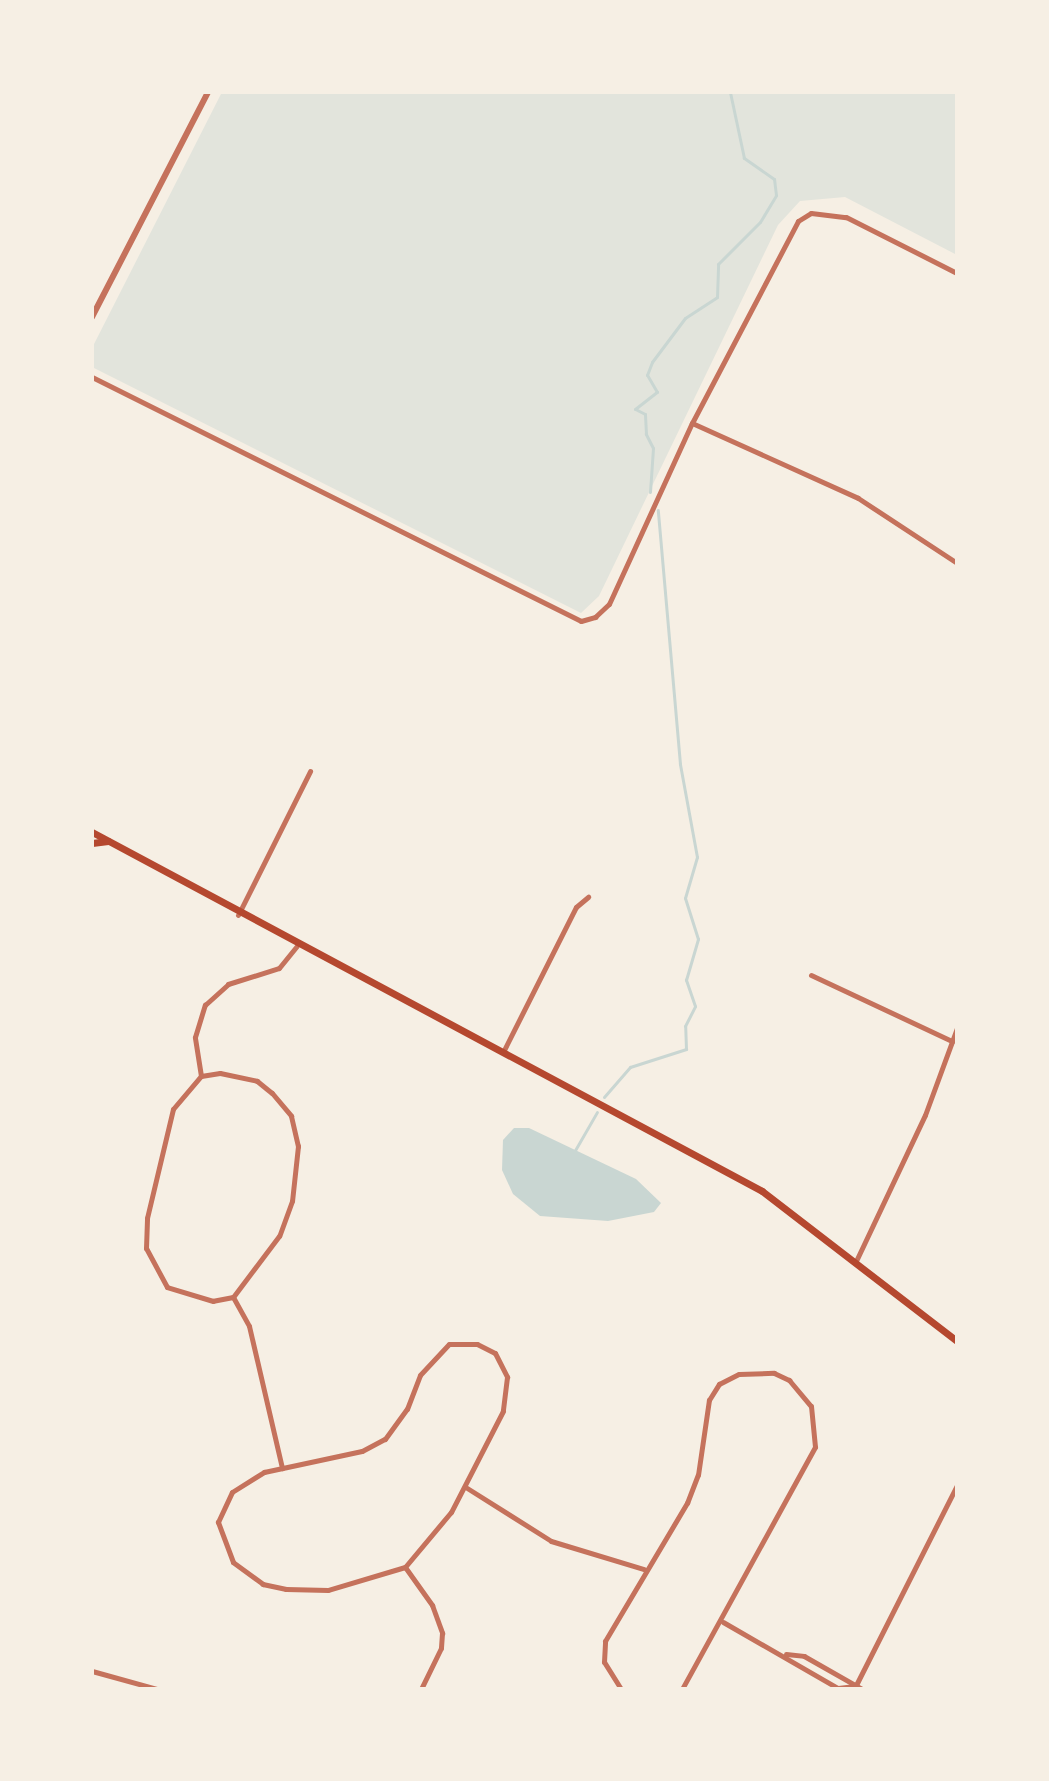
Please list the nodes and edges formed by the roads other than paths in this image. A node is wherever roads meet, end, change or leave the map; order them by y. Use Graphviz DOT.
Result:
graph roads {
  1 [pos="208,92"];
  2 [pos="957,273"];
  3 [pos="92,317"];
  4 [pos="92,377"];
  5 [pos="692,423"];
  6 [pos="957,563"];
  7 [pos="310,771"];
  8 [pos="92,832"];
  9 [pos="108,841"];
  10 [pos="92,843"];
  11 [pos="588,897"];
  12 [pos="238,915"];
  13 [pos="297,946"];
  14 [pos="811,975"];
  15 [pos="957,1028"];
  16 [pos="952,1041"];
  17 [pos="502,1053"];
  18 [pos="201,1076"];
  19 [pos="856,1261"];
  20 [pos="233,1297"];
  21 [pos="957,1341"];
  22 [pos="282,1468"];
  23 [pos="957,1485"];
  24 [pos="467,1488"];
  25 [pos="405,1567"];
  26 [pos="644,1569"];
  27 [pos="723,1622"];
  28 [pos="785,1654"];
  29 [pos="92,1671"];
  30 [pos="858,1688"];
  31 [pos="157,1689"];
  32 [pos="421,1689"];
  33 [pos="621,1689"];
  34 [pos="682,1689"];
  1 -- 3 [label="street"];
  2 -- 5 [label="street"];
  4 -- 5 [label="street"];
  5 -- 6 [label="street"];
  7 -- 12 [label="street"];
  8 -- 9 [label="main road"];
  9 -- 10 [label="main road"];
  9 -- 12 [label="main road"];
  11 -- 17 [label="street"];
  12 -- 13 [label="main road"];
  13 -- 17 [label="main road"];
  13 -- 18 [label="street"];
  14 -- 16 [label="street"];
  15 -- 16 [label="street"];
  16 -- 19 [label="street"];
  17 -- 19 [label="main road"];
  18 -- 20 [label="street"];
  18 -- 20 [label="street"];
  19 -- 21 [label="main road"];
  20 -- 22 [label="street"];
  22 -- 24 [label="street"];
  22 -- 25 [label="street"];
  23 -- 30 [label="street"];
  24 -- 25 [label="street"];
  24 -- 26 [label="street"];
  25 -- 32 [label="street"];
  26 -- 27 [label="street"];
  26 -- 33 [label="street"];
  27 -- 28 [label="street"];
  27 -- 34 [label="street"];
  28 -- 30 [label="street"];
  28 -- 30 [label="street"];
  29 -- 31 [label="street"];
}
